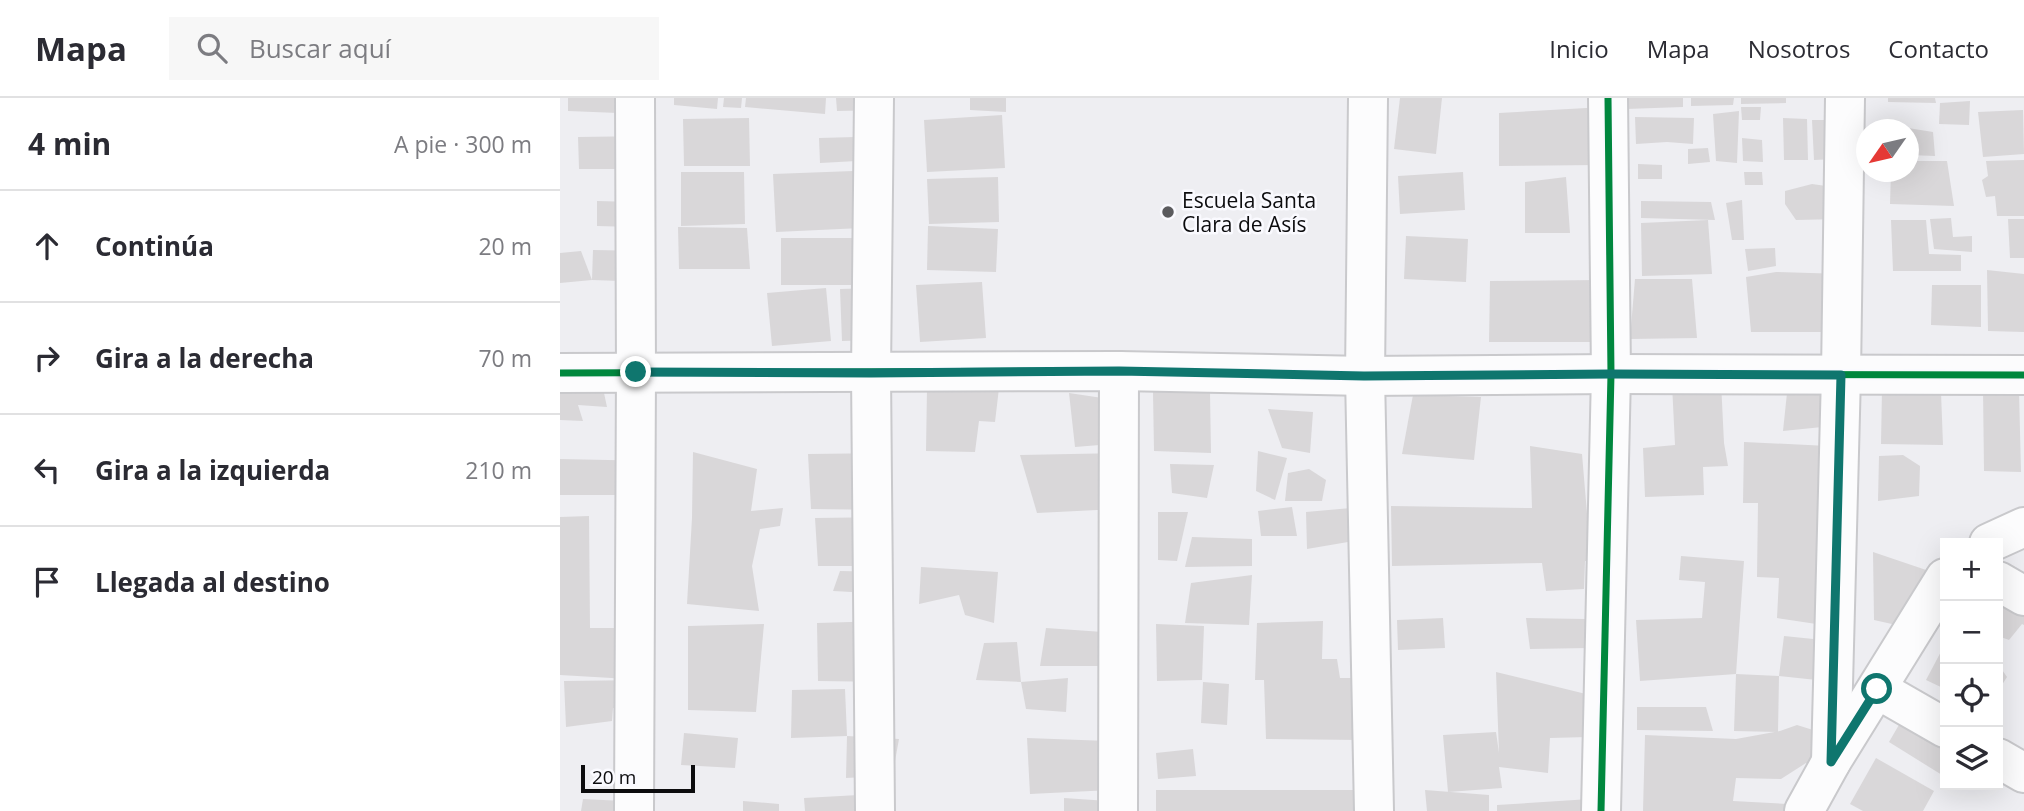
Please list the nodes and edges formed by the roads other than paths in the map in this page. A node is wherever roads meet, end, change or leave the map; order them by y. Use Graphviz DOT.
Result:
graph roads {
  1 [pos="635,98"];
  2 [pos="874,98"];
  3 [pos="1368,98"];
  4 [pos="1608,98"];
  5 [pos="1845,98"];
  6 [pos="1119,371"];
  7 [pos="636,372"];
  8 [pos="560,373"];
  9 [pos="871,373"];
  10 [pos="1611,374"];
  11 [pos="1841,375"];
  12 [pos="2024,375"];
  13 [pos="1364,376"];
  14 [pos="2024,527"];
  15 [pos="2000,538"];
  16 [pos="2003,584"];
  17 [pos="1940,586"];
  18 [pos="2024,596"];
  19 [pos="1877,689"];
  20 [pos="1943,727"];
  21 [pos="2003,761"];
  22 [pos="1831,762"];
  23 [pos="2024,773"];
  24 [pos="1808,810"];
  25 [pos="634,811"];
  26 [pos="875,811"];
  27 [pos="1118,811"];
  28 [pos="1374,811"];
  29 [pos="1601,811"];
  1 -- 7 [label="street"];
  2 -- 9 [label="street"];
  3 -- 13 [label="street"];
  4 -- 10 [label="street"];
  5 -- 11 [label="street"];
  6 -- 9 [label="street"];
  6 -- 13 [label="street"];
  6 -- 27 [label="street"];
  7 -- 8 [label="street"];
  7 -- 9 [label="street"];
  7 -- 25 [label="street"];
  9 -- 26 [label="street"];
  10 -- 11 [label="street"];
  10 -- 13 [label="street"];
  10 -- 29 [label="street"];
  11 -- 12 [label="street"];
  11 -- 22 [label="street"];
  13 -- 28 [label="street"];
  14 -- 15 [label="street"];
  16 -- 18 [label="street"];
  17 -- 19 [label="street"];
  19 -- 20 [label="street"];
  19 -- 22 [label="street"];
  21 -- 23 [label="street"];
  22 -- 24 [label="street"];
}
